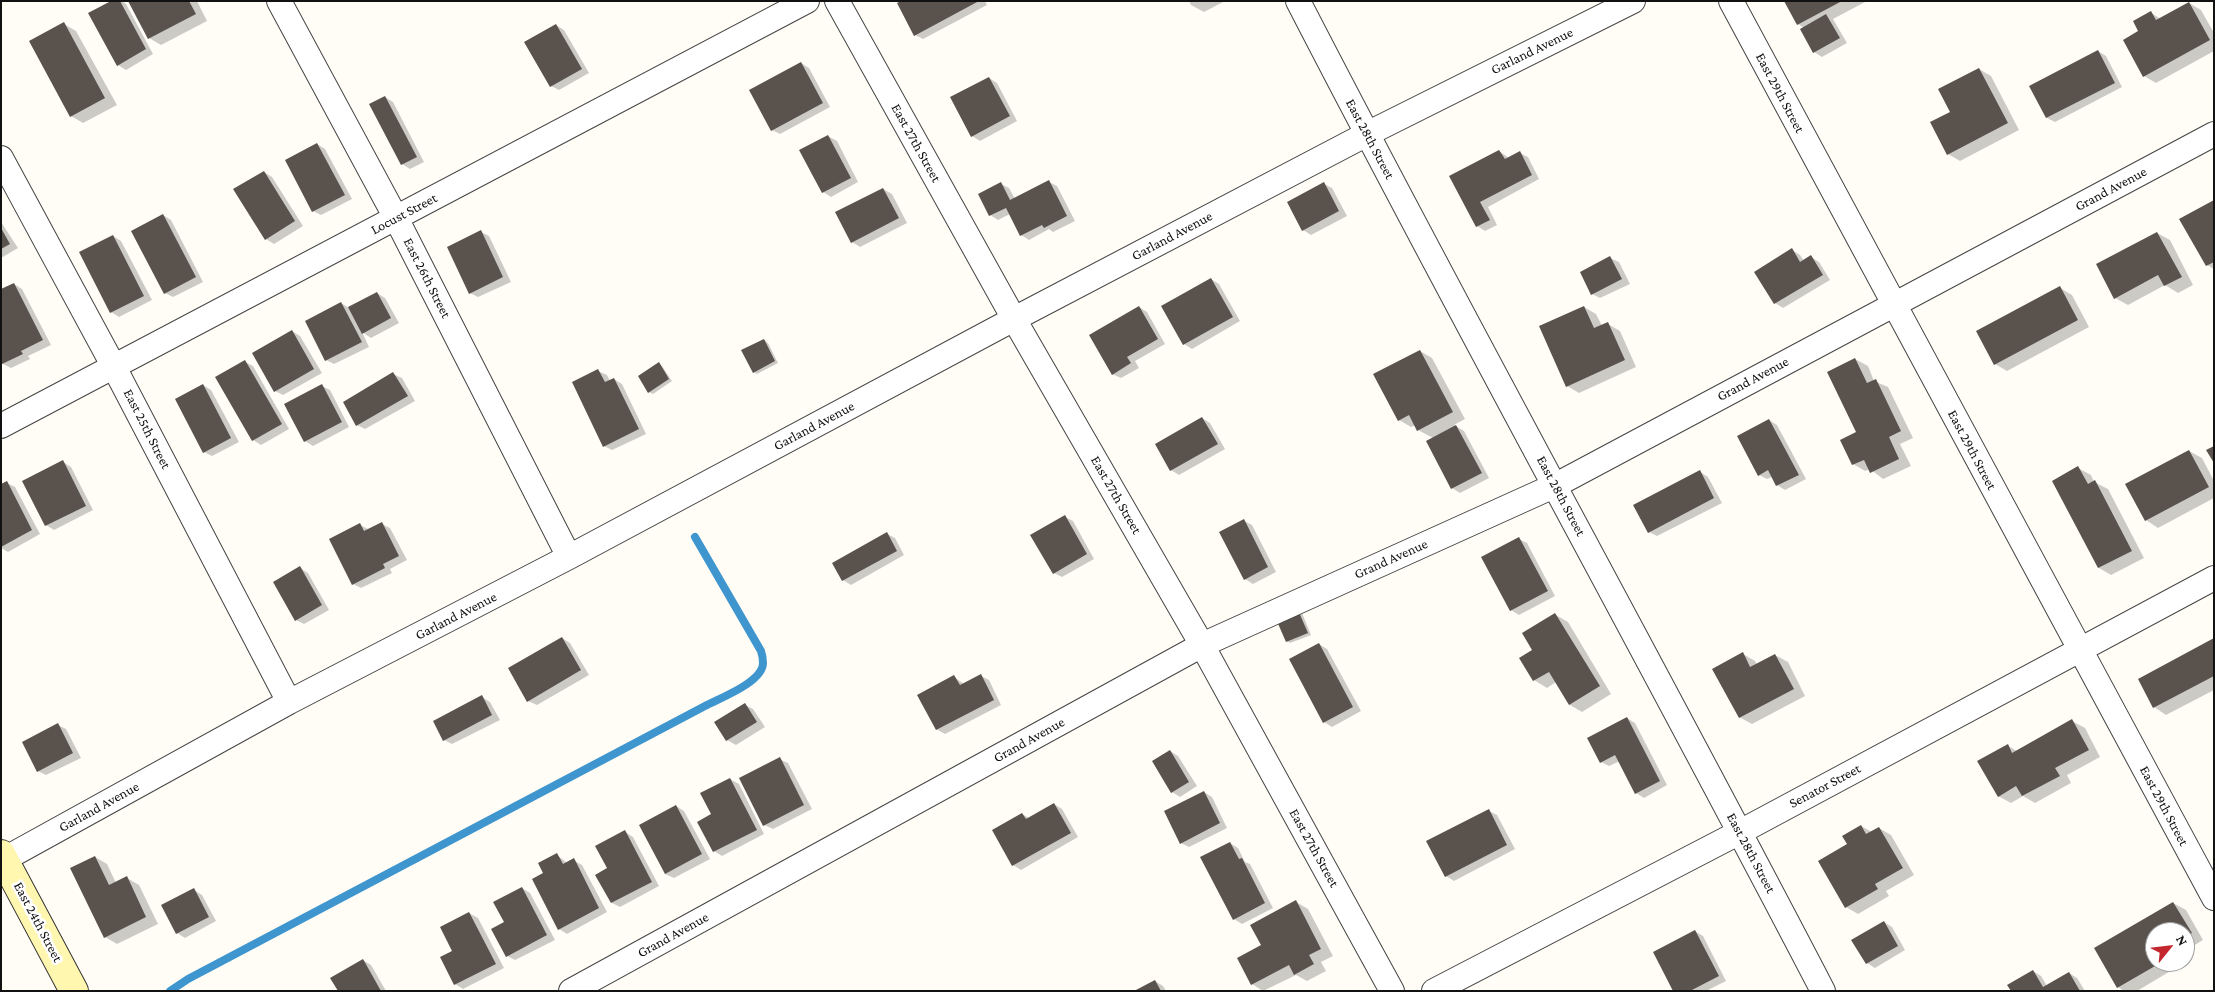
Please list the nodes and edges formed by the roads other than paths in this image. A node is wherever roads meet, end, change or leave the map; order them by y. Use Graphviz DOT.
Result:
graph roads {
  1 [pos="279,1"];
  2 [pos="807,1"];
  3 [pos="837,1"];
  4 [pos="1298,1"];
  5 [pos="1633,1"];
  6 [pos="1730,1"];
  7 [pos="1367,134"];
  8 [pos="2214,134"];
  9 [pos="1,158"];
  10 [pos="396,218"];
  11 [pos="1893,304"];
  12 [pos="1014,319"];
  13 [pos="114,367"];
  14 [pos="1,426"];
  15 [pos="1556,485"];
  16 [pos="569,557"];
  17 [pos="2214,578"];
  18 [pos="1202,645"];
  19 [pos="2079,649"];
  20 [pos="289,702"];
  21 [pos="1740,832"];
  22 [pos="2,858"];
  23 [pos="2214,898"];
  24 [pos="74,991"];
  25 [pos="571,991"];
  26 [pos="1392,991"];
  27 [pos="1434,991"];
  28 [pos="1823,991"];
  1 -- 10 [label="street, East 26th Street"];
  2 -- 10 [label="street, Locust Street"];
  3 -- 12 [label="street, East 27th Street"];
  4 -- 7 [label="street, East 28th Street"];
  5 -- 7 [label="street, Garland Avenue"];
  6 -- 11 [label="street, East 29th Street"];
  7 -- 12 [label="street, Garland Avenue"];
  7 -- 15 [label="street, East 28th Street"];
  8 -- 11 [label="street, Grand Avenue"];
  9 -- 13 [label="street, East 25th Street"];
  10 -- 13 [label="street, Locust Street"];
  10 -- 16 [label="street, East 26th Street"];
  11 -- 15 [label="street, Grand Avenue"];
  11 -- 19 [label="street, East 29th Street"];
  12 -- 16 [label="street, Garland Avenue"];
  12 -- 18 [label="street, East 27th Street"];
  13 -- 14 [label="street, Locust Street"];
  13 -- 20 [label="street, East 25th Street"];
  15 -- 18 [label="street, Grand Avenue"];
  15 -- 21 [label="street, East 28th Street"];
  16 -- 20 [label="street, Garland Avenue"];
  17 -- 19 [label="street, Senator Street"];
  18 -- 25 [label="street, Grand Avenue"];
  18 -- 26 [label="street, East 27th Street"];
  19 -- 21 [label="street, Senator Street"];
  19 -- 23 [label="street, East 29th Street"];
  20 -- 22 [label="street, Garland Avenue"];
  21 -- 27 [label="street, Senator Street"];
  21 -- 28 [label="street, East 28th Street"];
  22 -- 24 [label="main road, East 24th Street"];
}
